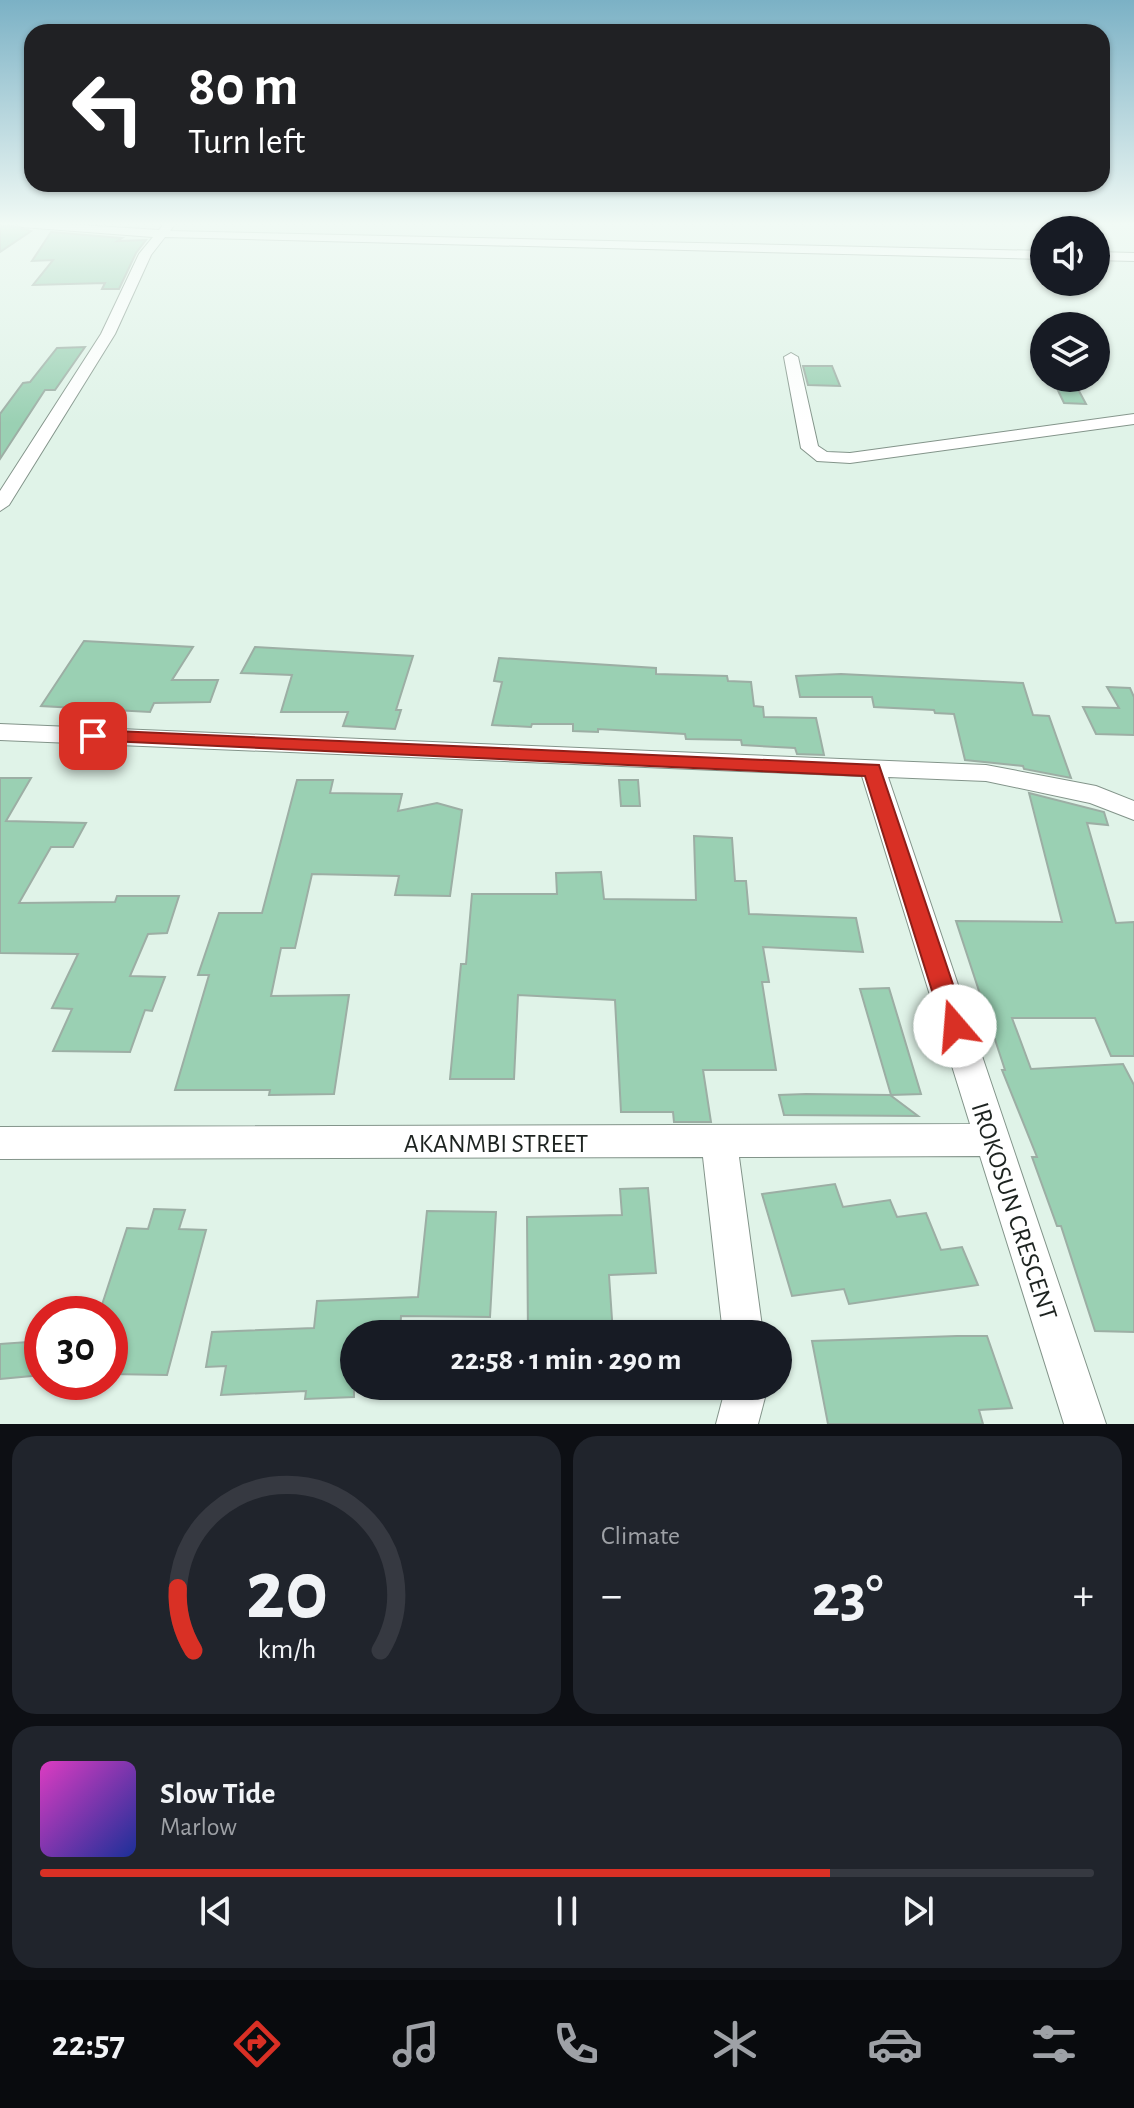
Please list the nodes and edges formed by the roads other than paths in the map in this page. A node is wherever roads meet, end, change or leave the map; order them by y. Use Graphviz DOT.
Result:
graph roads {
  1 [pos="128,290"];
  2 [pos="791,357"];
  3 [pos="1134,419"];
  4 [pos="0,505"];
  5 [pos="0,732"];
  6 [pos="873,770"];
  7 [pos="1134,811"];
  8 [pos="991,1140"];
  9 [pos="0,1143"];
  10 [pos="719,1143"];
  11 [pos="741,1320"];
  12 [pos="743,1400"];
  13 [pos="737,1424"];
  14 [pos="1085,1424"];
  1 -- 4 [label="street"];
  2 -- 3 [label="street"];
  5 -- 6 [label="street"];
  6 -- 7 [label="street"];
  6 -- 8 [label="street, IROKOSUN CRESCENT"];
  8 -- 10 [label="street, AKANMBI STREET"];
  8 -- 14 [label="street, IROKOSUN CRESCENT"];
  9 -- 10 [label="street, AKANMBI STREET"];
  10 -- 11 [label="street"];
  12 -- 13 [label="street"];
}
